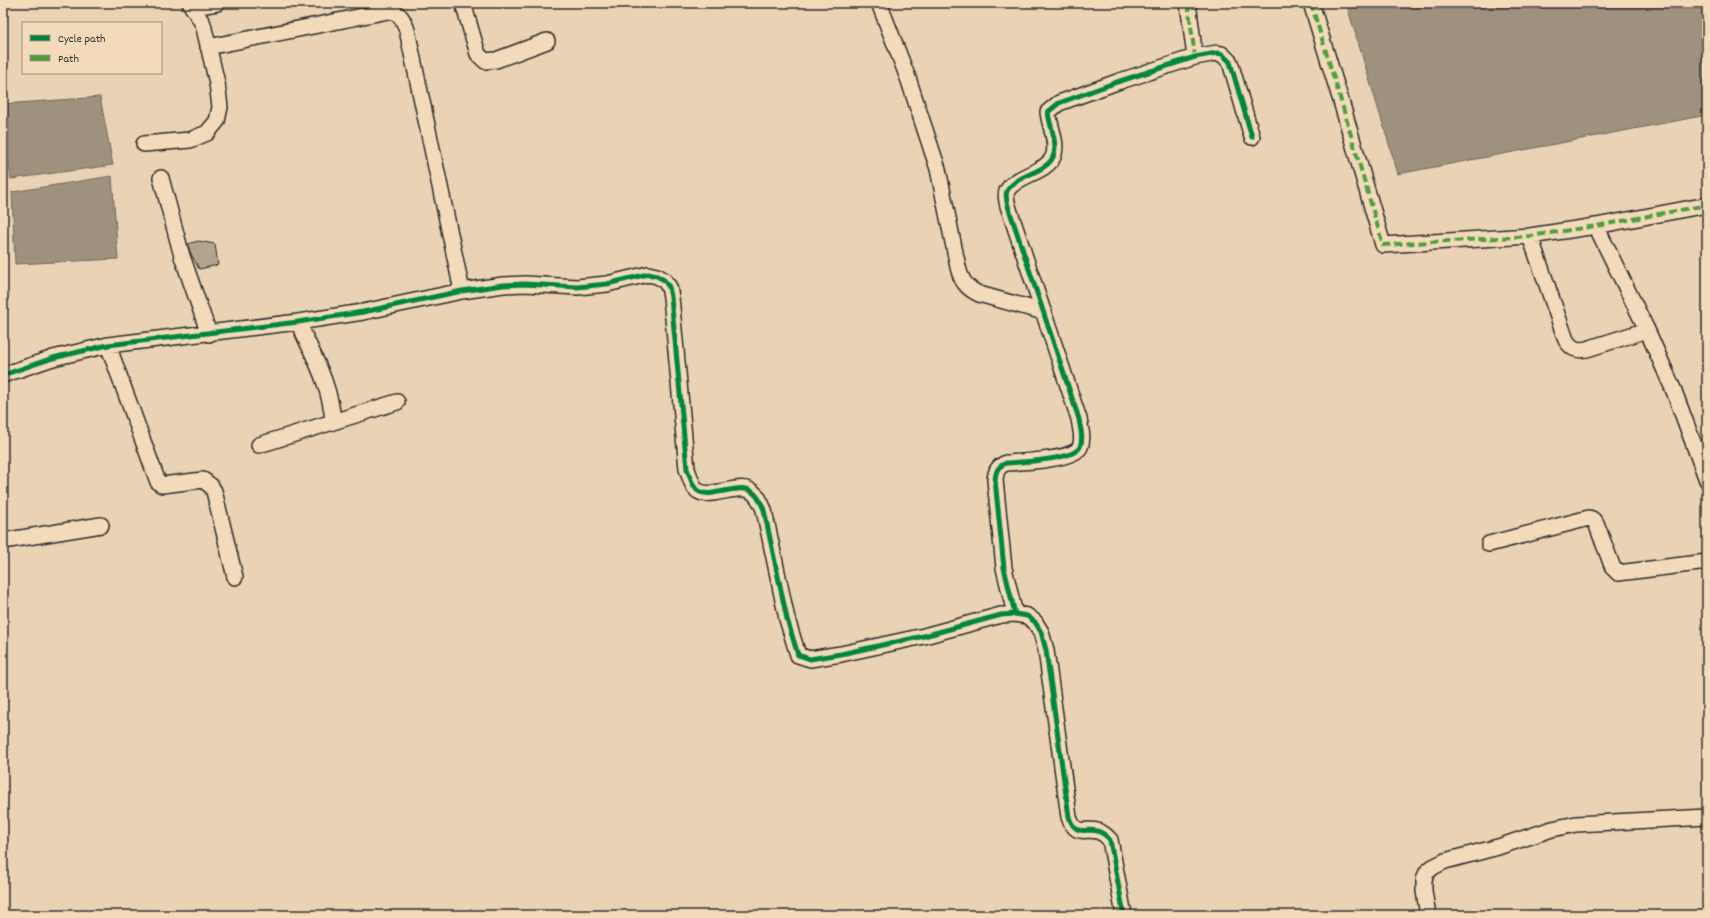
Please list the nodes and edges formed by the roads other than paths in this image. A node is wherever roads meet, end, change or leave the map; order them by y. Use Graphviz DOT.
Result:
graph roads {
  1 [pos="217,3"];
  2 [pos="462,3"];
  3 [pos="879,3"];
  4 [pos="1188,3"];
  5 [pos="1311,3"];
  6 [pos="191,5"];
  7 [pos="547,41"];
  8 [pos="208,47"];
  9 [pos="1195,57"];
  10 [pos="1252,137"];
  11 [pos="144,144"];
  12 [pos="161,178"];
  13 [pos="1707,205"];
  14 [pos="1596,226"];
  15 [pos="1530,236"];
  16 [pos="462,291"];
  17 [pos="1044,312"];
  18 [pos="298,322"];
  19 [pos="1647,330"];
  20 [pos="209,334"];
  21 [pos="108,345"];
  22 [pos="3,375"];
  23 [pos="397,402"];
  24 [pos="334,422"];
  25 [pos="259,445"];
  26 [pos="1707,480"];
  27 [pos="100,524"];
  28 [pos="3,541"];
  29 [pos="1489,544"];
  30 [pos="1707,562"];
  31 [pos="235,577"];
  32 [pos="1015,614"];
  33 [pos="1707,817"];
  34 [pos="1124,915"];
  35 [pos="1428,915"];
  1 -- 6 [label="street"];
  2 -- 7 [label="street"];
  3 -- 17 [label="street"];
  4 -- 9 [label="street"];
  5 -- 15 [label="street"];
  6 -- 8 [label="street"];
  8 -- 11 [label="street"];
  8 -- 16 [label="street"];
  9 -- 10 [label="street"];
  9 -- 17 [label="street"];
  12 -- 20 [label="street"];
  13 -- 14 [label="street"];
  14 -- 15 [label="street"];
  14 -- 19 [label="street"];
  15 -- 19 [label="street"];
  16 -- 18 [label="street"];
  16 -- 32 [label="street"];
  17 -- 32 [label="street"];
  18 -- 20 [label="street"];
  18 -- 24 [label="street"];
  19 -- 26 [label="street"];
  20 -- 21 [label="street"];
  21 -- 22 [label="street"];
  21 -- 31 [label="street"];
  23 -- 24 [label="street"];
  24 -- 25 [label="street"];
  27 -- 28 [label="street"];
  29 -- 30 [label="street"];
  32 -- 34 [label="street"];
  33 -- 35 [label="street"];
}
